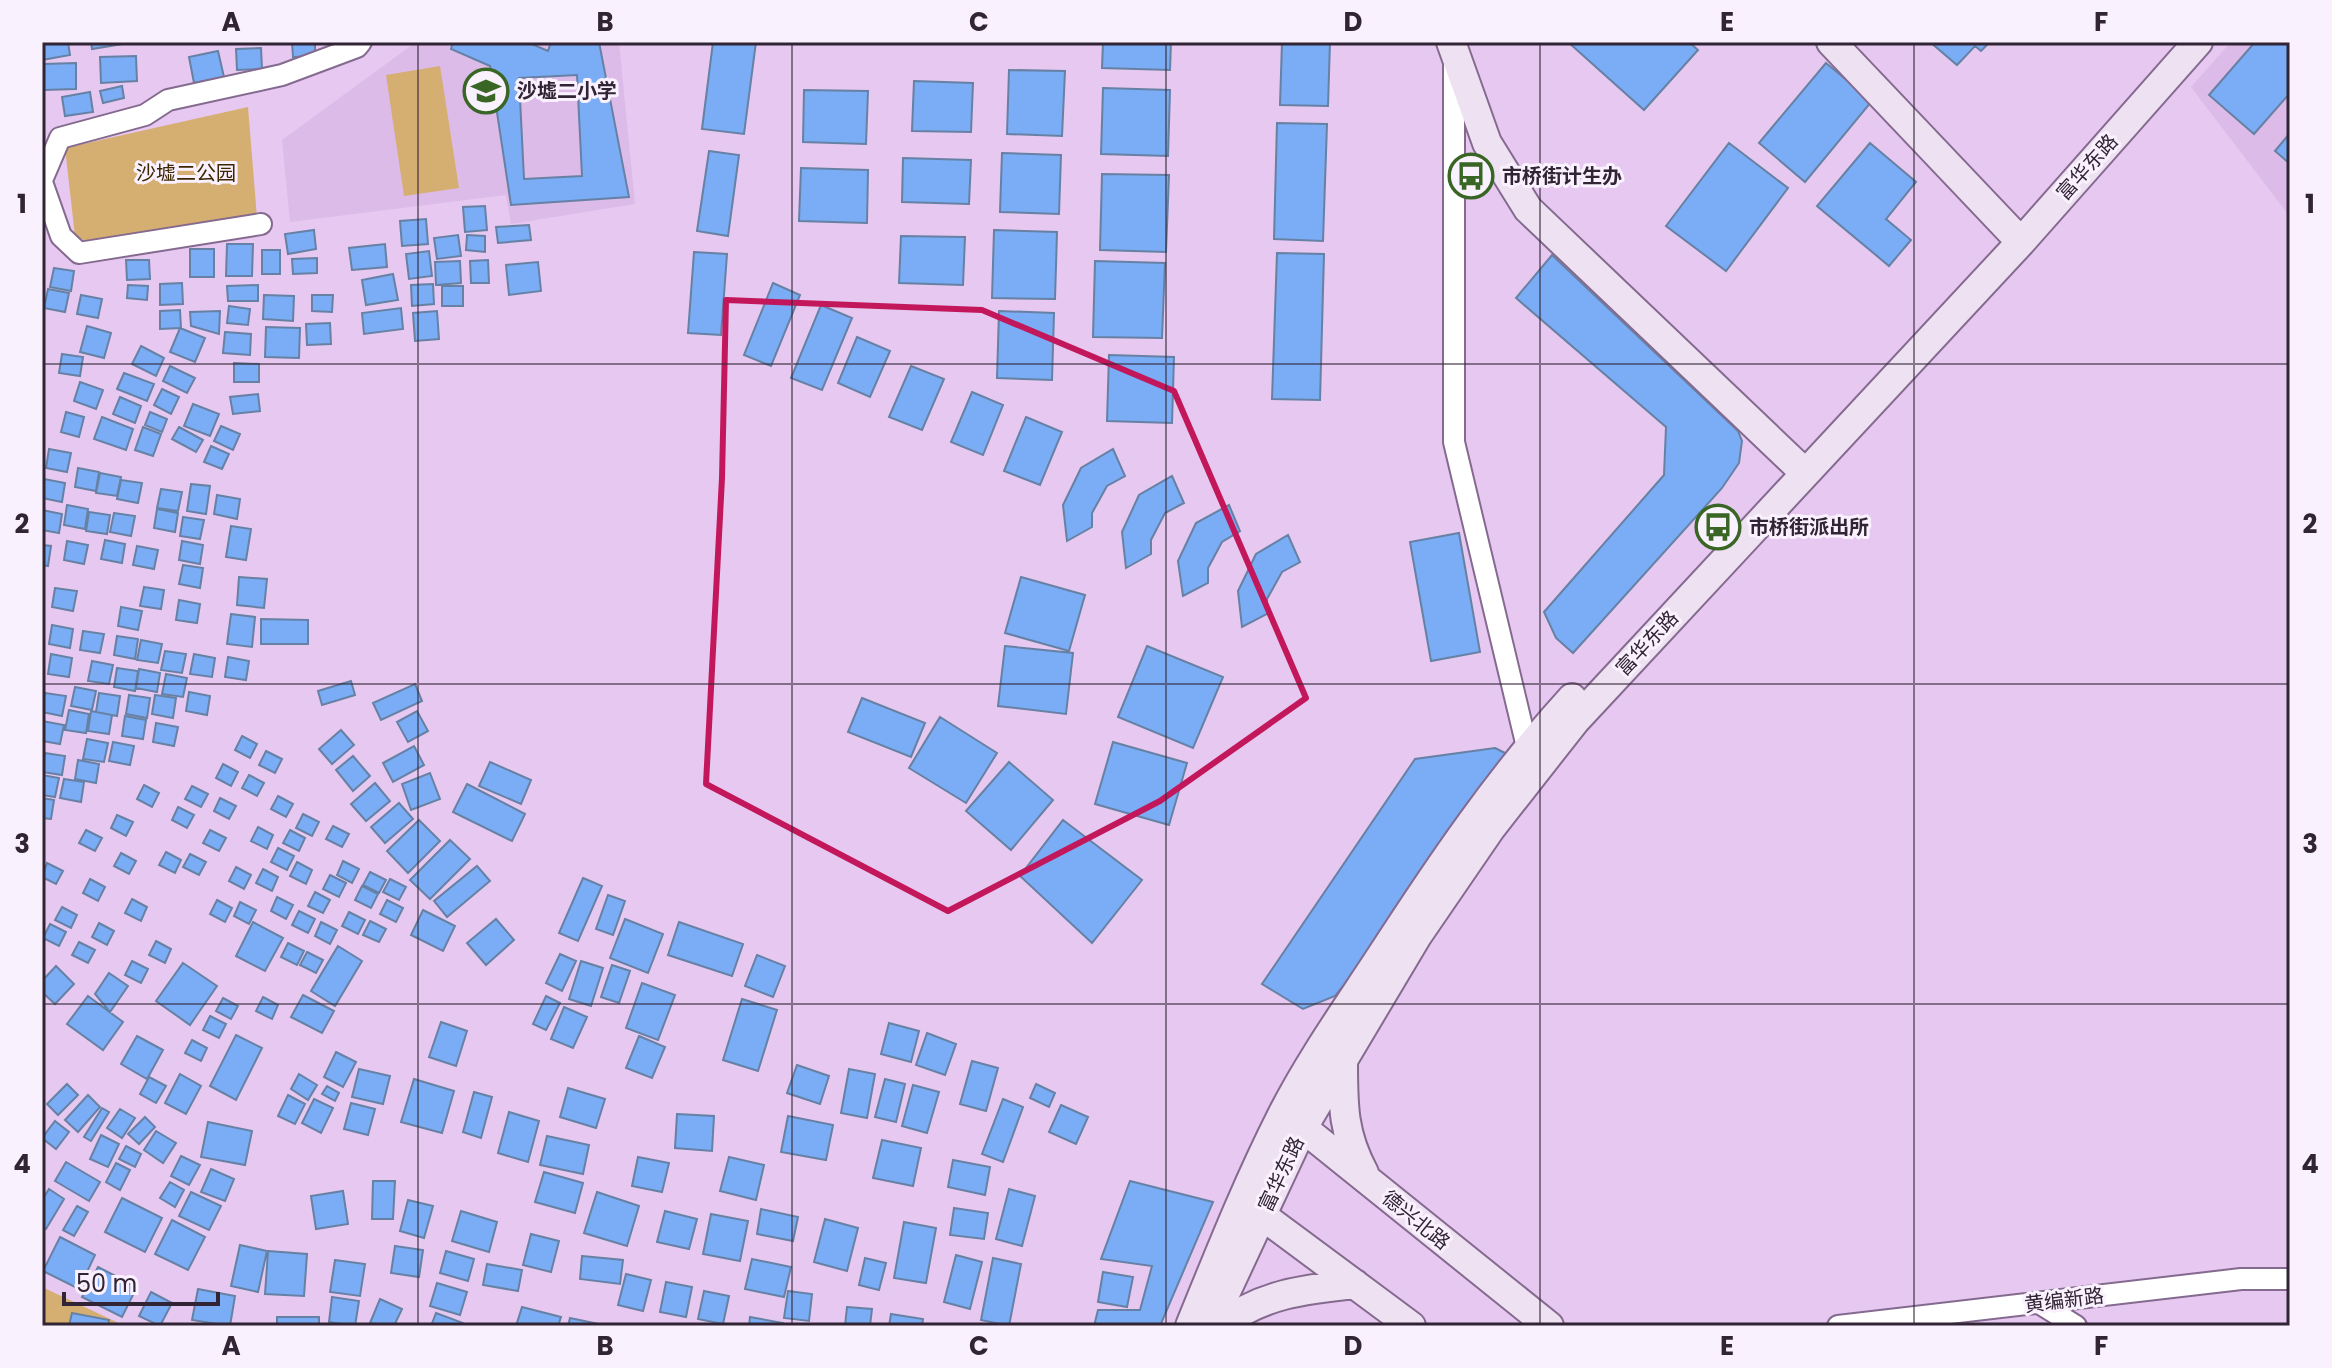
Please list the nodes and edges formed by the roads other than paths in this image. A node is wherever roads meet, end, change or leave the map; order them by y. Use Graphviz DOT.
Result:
graph roads {
  1 [pos="361,42"];
  2 [pos="1831,42"];
  3 [pos="2174,42"];
  4 [pos="2198,42"];
  5 [pos="1452,50"];
  6 [pos="42,181"];
  7 [pos="261,224"];
  8 [pos="2015,235"];
  9 [pos="1798,466"];
  10 [pos="1527,747"];
  11 [pos="1343,1060"];
  12 [pos="1293,1121"];
  13 [pos="1368,1181"];
  14 [pos="1252,1207"];
  15 [pos="2290,1279"];
  16 [pos="1355,1284"];
  17 [pos="2039,1303"];
  18 [pos="1190,1326"];
  19 [pos="1210,1326"];
  20 [pos="1221,1326"];
  21 [pos="1411,1326"];
  22 [pos="1549,1326"];
  23 [pos="1838,1326"];
  24 [pos="2076,1326"];
  1 -- 6 [label="street"];
  2 -- 8 [label="main road"];
  3 -- 8 [label="main road, 富华东路"];
  4 -- 8 [label="main road, 富华东路"];
  5 -- 9 [label="main road"];
  5 -- 10 [label="street"];
  6 -- 7 [label="street"];
  8 -- 9 [label="main road, 富华东路"];
  9 -- 10 [label="main road, 富华东路"];
  9 -- 11 [label="main road, 富华东路"];
  10 -- 12 [label="main road, 富华东路"];
  11 -- 12 [label="main road, 富华东路"];
  11 -- 13 [label="main road"];
  12 -- 13 [label="main road, 德兴北路"];
  12 -- 14 [label="main road, 富华东路"];
  13 -- 22 [label="main road, 德兴北路"];
  14 -- 16 [label="main road"];
  14 -- 18 [label="main road, 富华东路"];
  14 -- 19 [label="main road, 富华东路"];
  15 -- 17 [label="street, 黄编新路"];
  16 -- 20 [label="main road"];
  16 -- 21 [label="main road"];
  17 -- 23 [label="street, 黄编新路"];
  17 -- 24 [label="street"];
}
